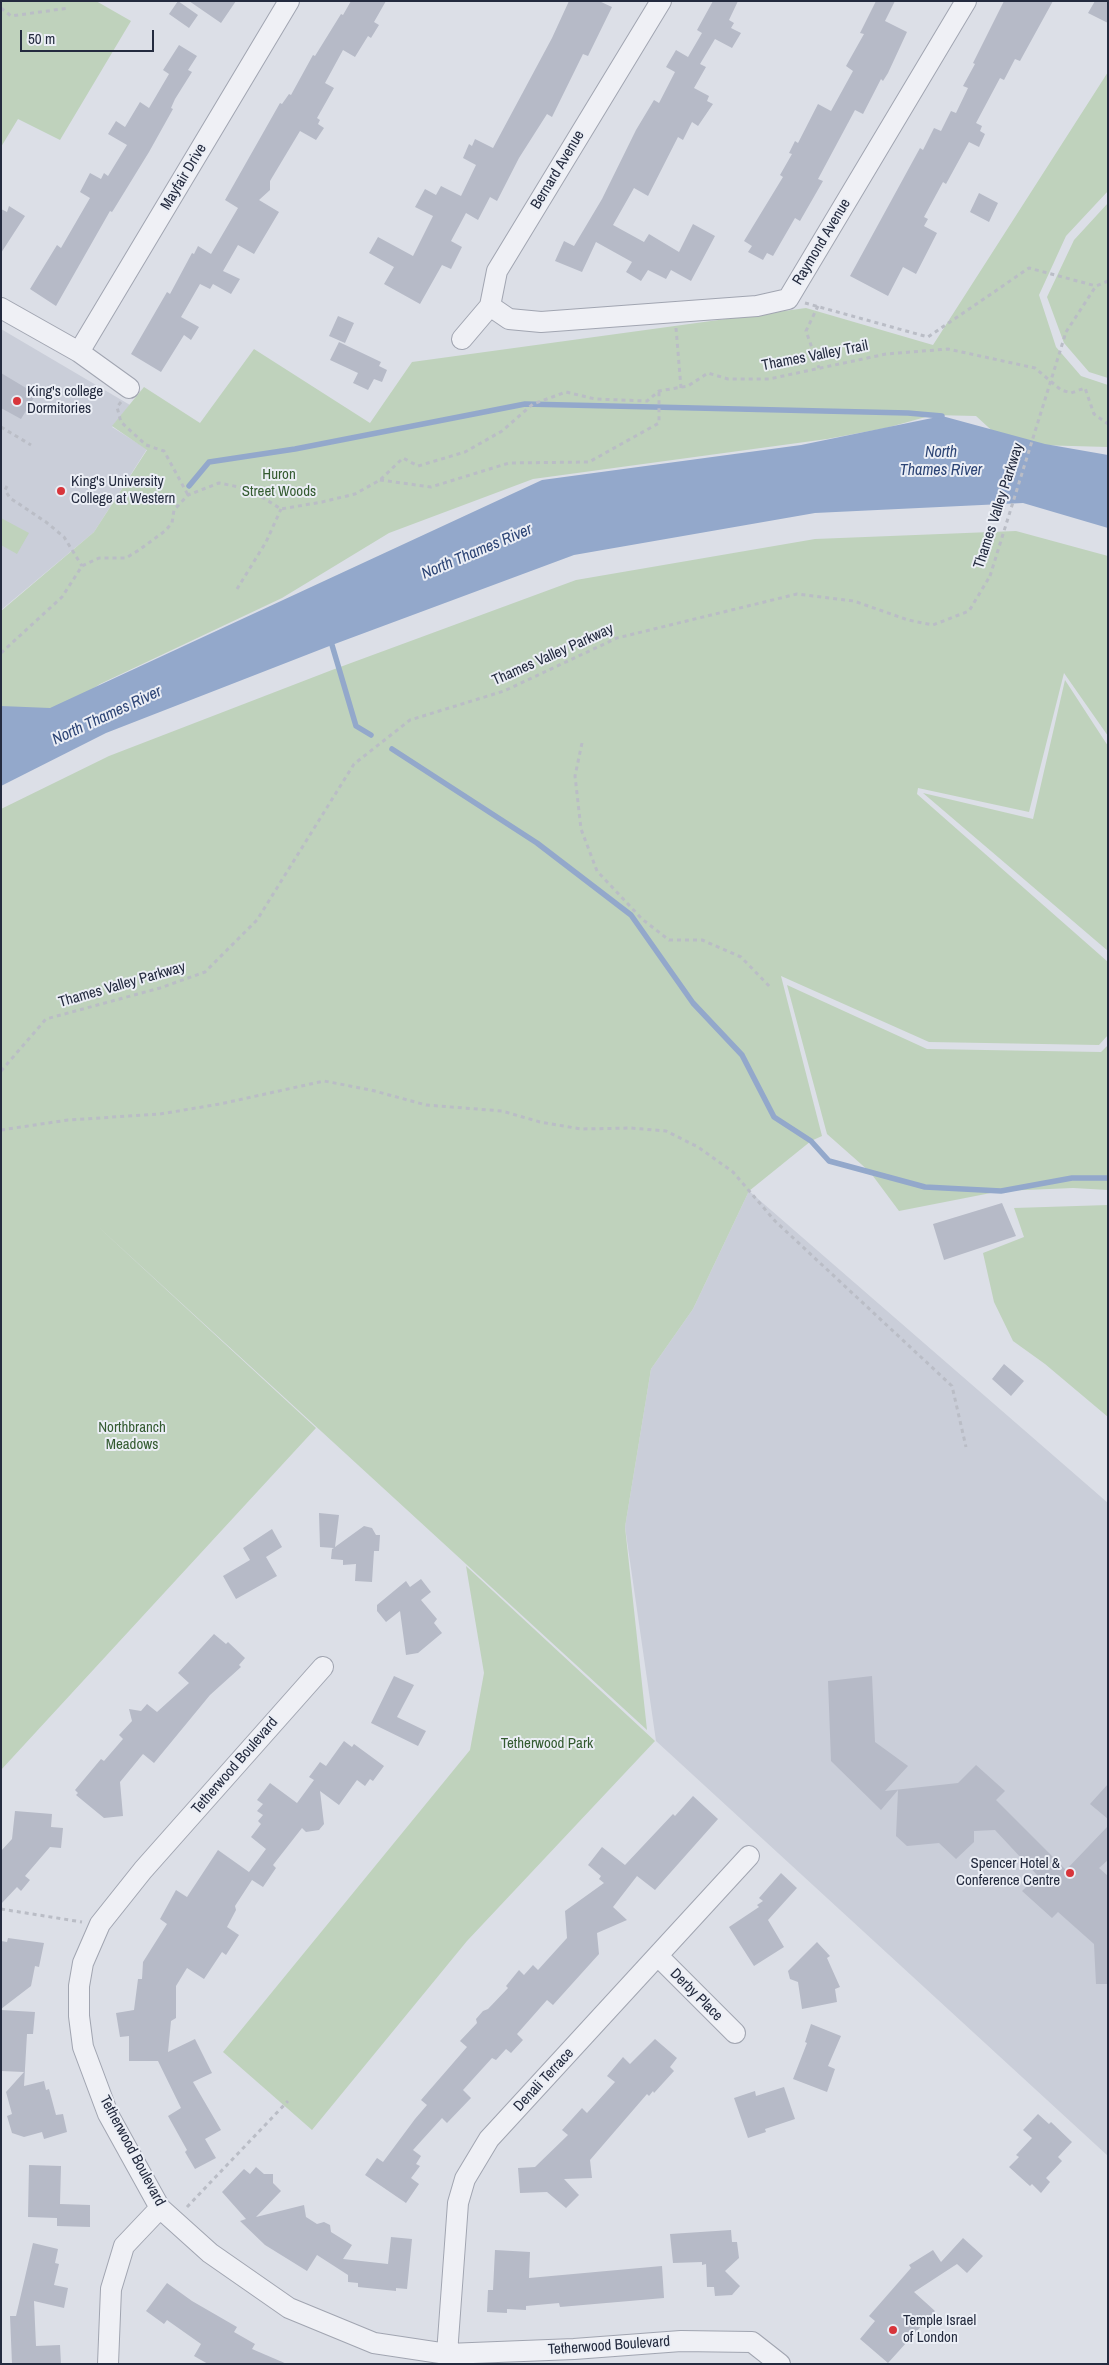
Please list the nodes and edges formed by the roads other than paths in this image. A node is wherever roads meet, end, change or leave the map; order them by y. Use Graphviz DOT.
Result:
graph roads {
  1 [pos="289,1"];
  2 [pos="661,1"];
  3 [pos="966,1"];
  4 [pos="490,306"];
  5 [pos="1,308"];
  6 [pos="462,339"];
  7 [pos="79,352"];
  8 [pos="129,388"];
  9 [pos="323,1667"];
  10 [pos="749,1856"];
  11 [pos="658,1956"];
  12 [pos="735,2033"];
  13 [pos="167,2214"];
  14 [pos="447,2354"];
  15 [pos="108,2364"];
  16 [pos="780,2364"];
  1 -- 7 [label="street, Mayfair Drive"];
  2 -- 4 [label="street, Bernard Avenue"];
  3 -- 4 [label="street, Raymond Avenue"];
  4 -- 6 [label="street, Bernard Avenue"];
  5 -- 7 [label="street"];
  7 -- 8 [label="street"];
  9 -- 13 [label="street, Tetherwood Boulevard"];
  10 -- 11 [label="street, Denali Terrace"];
  11 -- 12 [label="street, Derby Place"];
  11 -- 14 [label="street, Denali Terrace"];
  13 -- 14 [label="street, Tetherwood Boulevard"];
  13 -- 15 [label="street"];
  14 -- 16 [label="street, Tetherwood Boulevard"];
}
